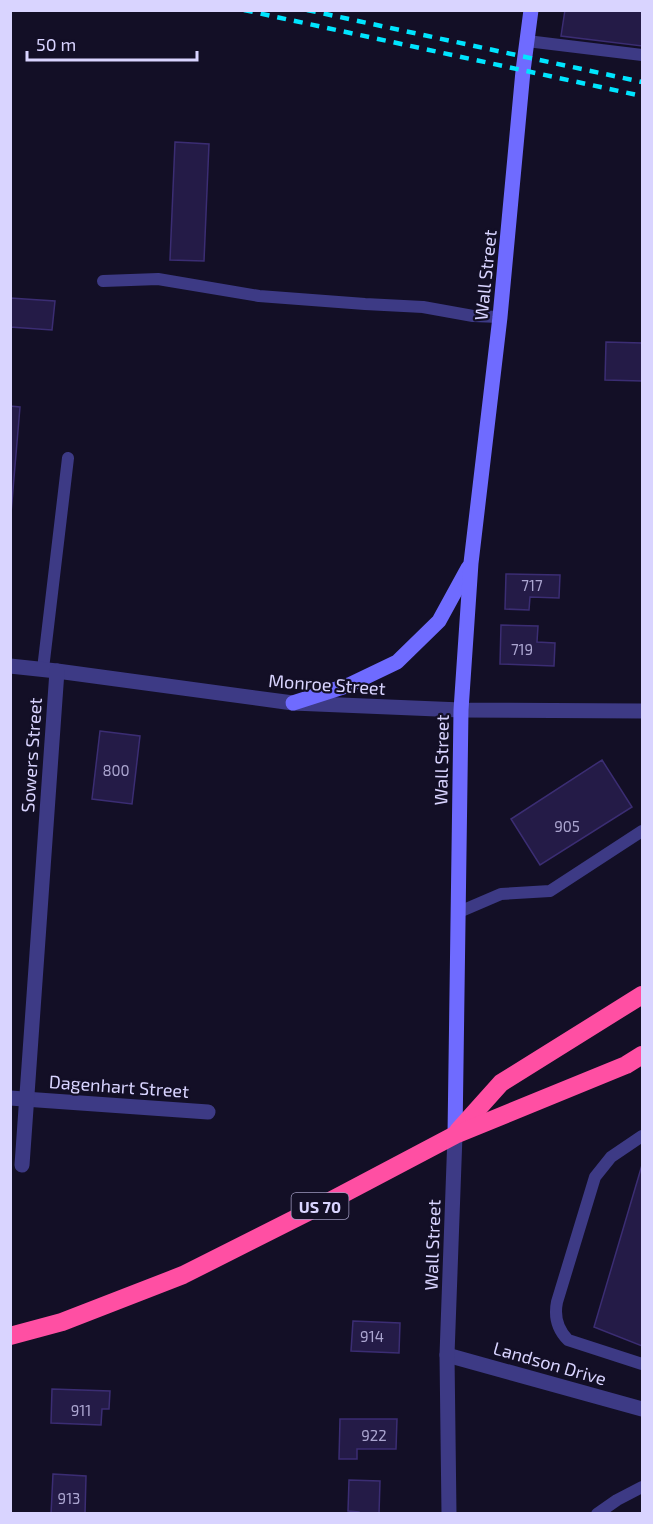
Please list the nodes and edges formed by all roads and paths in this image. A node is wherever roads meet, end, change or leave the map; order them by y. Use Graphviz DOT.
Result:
graph roads {
  1 [pos="531,10"];
  2 [pos="527,41"];
  3 [pos="642,55"];
  4 [pos="103,281"];
  5 [pos="500,317"];
  6 [pos="68,458"];
  7 [pos="471,563"];
  8 [pos="10,666"];
  9 [pos="50,670"];
  10 [pos="293,703"];
  11 [pos="461,711"];
  12 [pos="642,712"];
  13 [pos="642,831"];
  14 [pos="459,912"];
  15 [pos="642,995"];
  16 [pos="642,1055"];
  17 [pos="10,1098"];
  18 [pos="28,1099"];
  19 [pos="208,1112"];
  20 [pos="455,1135"];
  21 [pos="642,1137"];
  22 [pos="22,1165"];
  23 [pos="10,1336"];
  24 [pos="447,1355"];
  25 [pos="642,1364"];
  26 [pos="642,1409"];
  27 [pos="642,1487"];
  28 [pos="449,1514"];
  29 [pos="597,1514"];
  1 -- 2 [label="street, Wall Street"];
  2 -- 3 [label="lane"];
  2 -- 5 [label="street, Wall Street"];
  4 -- 5 [label="lane"];
  5 -- 7 [label="street, Wall Street"];
  6 -- 9 [label="lane"];
  7 -- 10 [label="street"];
  7 -- 11 [label="street, Wall Street"];
  8 -- 9 [label="street, Monroe Street"];
  9 -- 10 [label="street, Monroe Street"];
  9 -- 18 [label="street, Sowers Street"];
  10 -- 11 [label="street, Monroe Street"];
  11 -- 12 [label="street, Monroe Street"];
  11 -- 14 [label="street, Wall Street"];
  13 -- 14 [label="lane"];
  14 -- 20 [label="street, Wall Street"];
  15 -- 20 [label="highway, US 70"];
  16 -- 20 [label="highway, US 70"];
  17 -- 18 [label="street, Dagenhart Street"];
  18 -- 19 [label="street, Dagenhart Street"];
  18 -- 22 [label="street, Sowers Street"];
  20 -- 23 [label="highway, US 70"];
  20 -- 24 [label="street, Wall Street"];
  21 -- 25 [label="lane"];
  24 -- 26 [label="street, Landson Drive"];
  24 -- 28 [label="street, Wall Street"];
  27 -- 29 [label="lane"];
}
